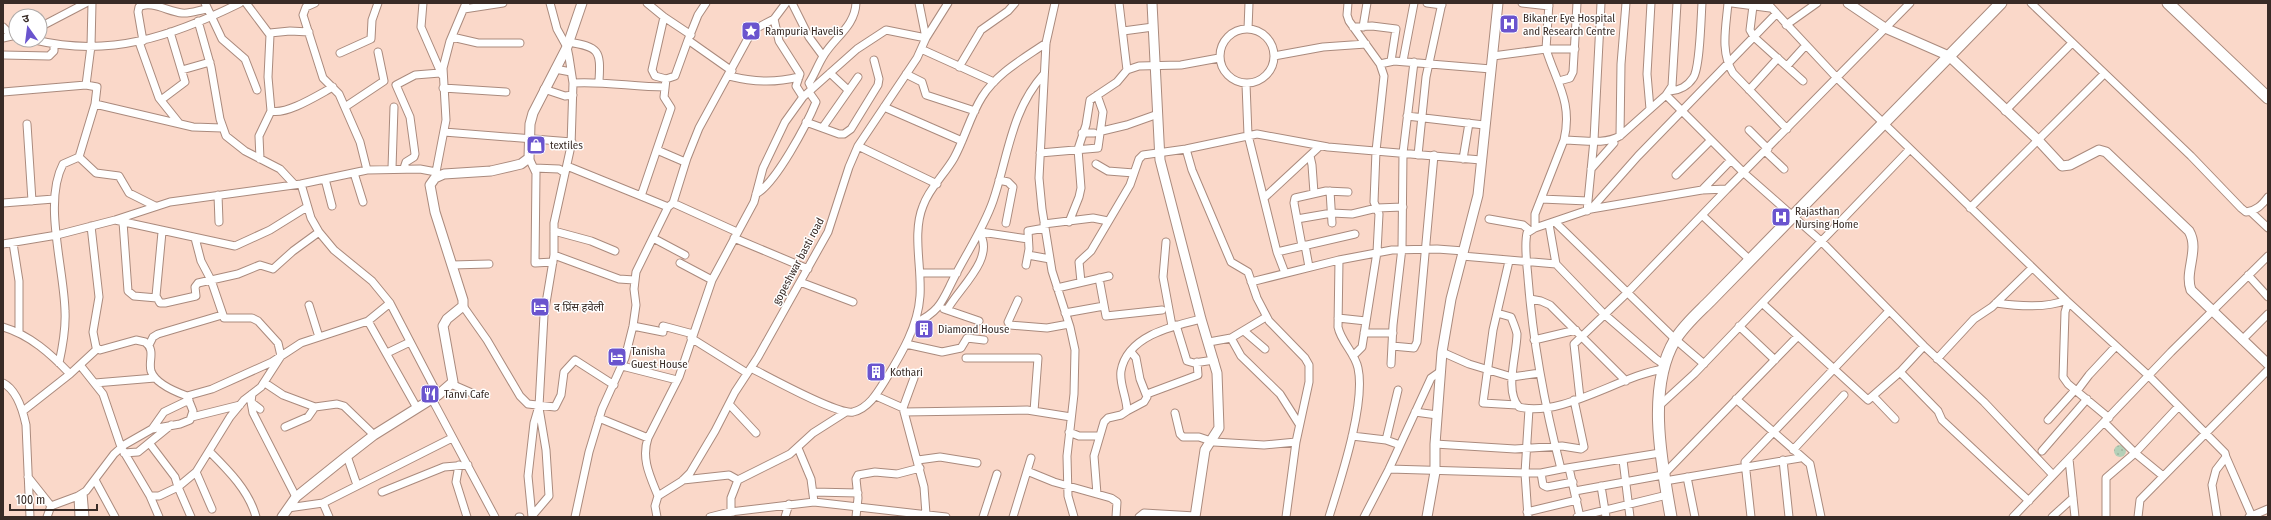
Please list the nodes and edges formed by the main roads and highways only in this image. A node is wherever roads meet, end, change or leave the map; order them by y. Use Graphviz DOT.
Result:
graph roads {
  1 [pos="2000,3"];
  2 [pos="2168,3"];
  3 [pos="2268,98"];
  4 [pos="1670,517"];
  1 -- 4 [label="main road"];
  2 -- 3 [label="main road"];
}
